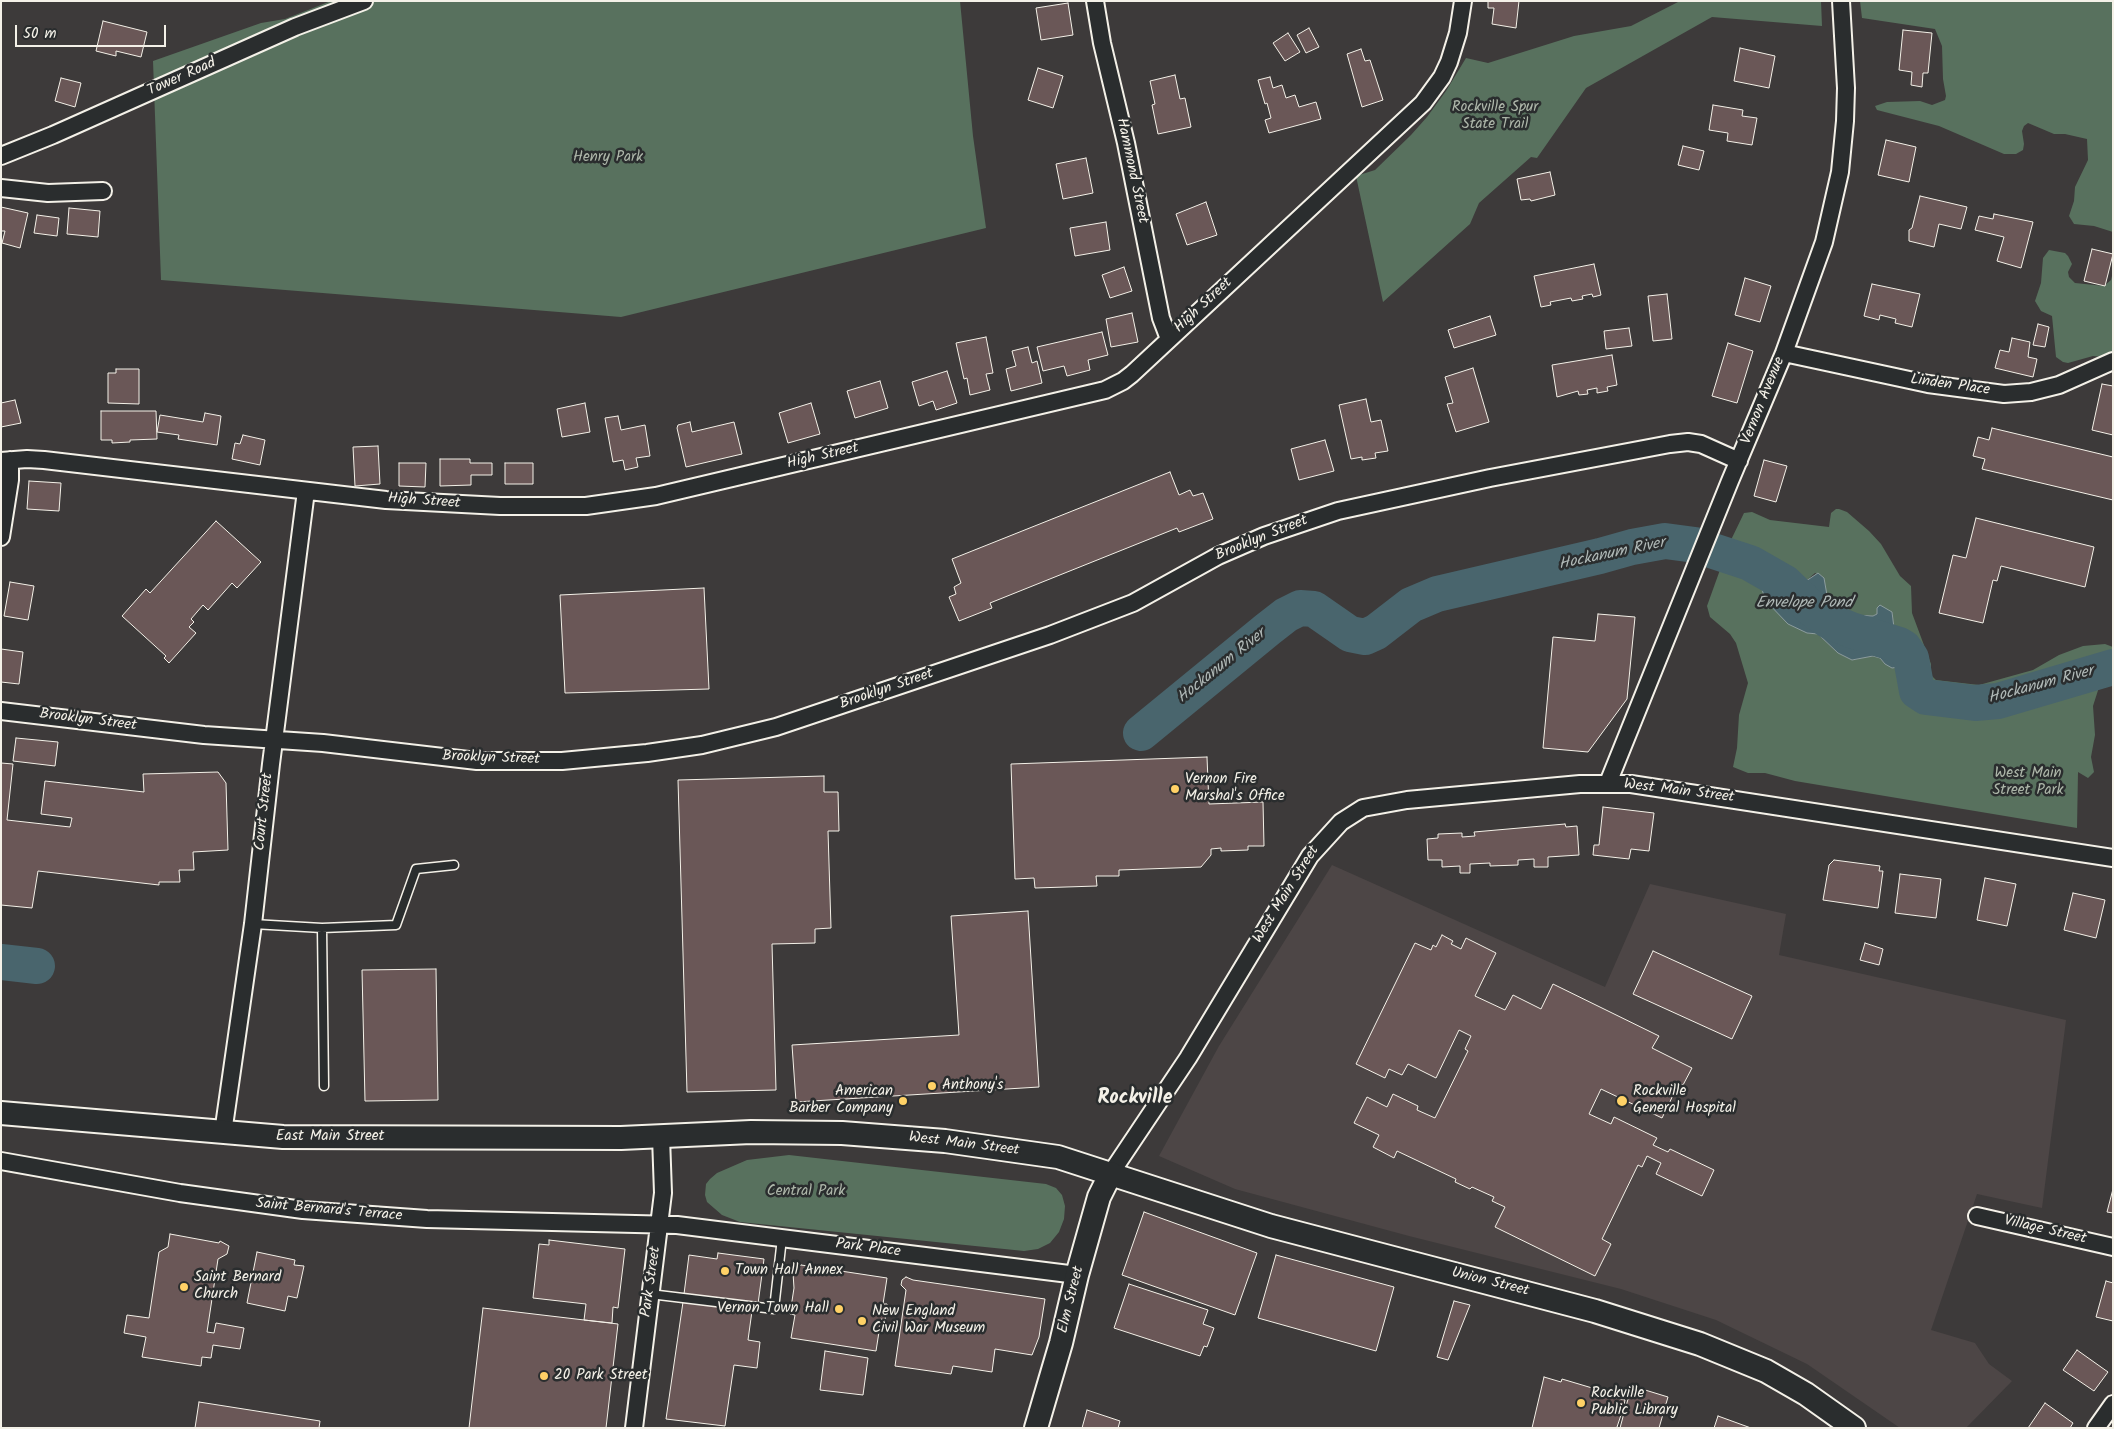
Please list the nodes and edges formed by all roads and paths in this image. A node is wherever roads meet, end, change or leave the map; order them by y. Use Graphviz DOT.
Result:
graph roads {
  1 [pos="364,1"];
  2 [pos="1095,1"];
  3 [pos="1463,1"];
  4 [pos="1841,1"];
  5 [pos="1,156"];
  6 [pos="1,188"];
  7 [pos="103,191"];
  8 [pos="1169,339"];
  9 [pos="1784,353"];
  10 [pos="2113,361"];
  11 [pos="6,460"];
  12 [pos="1739,461"];
  13 [pos="306,491"];
  14 [pos="1,537"];
  15 [pos="1,711"];
  16 [pos="274,740"];
  17 [pos="1608,783"];
  18 [pos="2113,858"];
  19 [pos="454,865"];
  20 [pos="253,924"];
  21 [pos="322,928"];
  22 [pos="324,1086"];
  23 [pos="1,1113"];
  24 [pos="223,1133"];
  25 [pos="660,1137"];
  26 [pos="1,1162"];
  27 [pos="1111,1173"];
  28 [pos="1977,1216"];
  29 [pos="660,1224"];
  30 [pos="782,1238"];
  31 [pos="2113,1247"];
  32 [pos="1077,1275"];
  33 [pos="650,1294"];
  34 [pos="2113,1404"];
  35 [pos="634,1428"];
  36 [pos="1036,1428"];
  37 [pos="1854,1428"];
  38 [pos="2096,1428"];
  1 -- 5 [label="street, Tower Road"];
  2 -- 8 [label="street, Hammond Street"];
  3 -- 8 [label="street, High Street"];
  4 -- 9 [label="street, Vernon Avenue"];
  6 -- 7 [label="street"];
  8 -- 13 [label="street, High Street"];
  9 -- 10 [label="street, Linden Place"];
  9 -- 12 [label="street, Vernon Avenue"];
  11 -- 13 [label="street, High Street"];
  11 -- 14 [label="street"];
  12 -- 16 [label="street, Brooklyn Street"];
  12 -- 17 [label="street, Vernon Avenue"];
  13 -- 16 [label="street, Court Street"];
  15 -- 16 [label="street, Brooklyn Street"];
  16 -- 20 [label="street, Court Street"];
  17 -- 18 [label="street, West Main Street"];
  17 -- 27 [label="street, West Main Street"];
  19 -- 21 [label="lane"];
  20 -- 21 [label="lane"];
  20 -- 24 [label="street, Court Street"];
  21 -- 22 [label="lane"];
  23 -- 24 [label="main road, East Main Street"];
  24 -- 25 [label="main road, East Main Street"];
  25 -- 27 [label="main road, West Main Street"];
  25 -- 29 [label="street, Park Street"];
  26 -- 29 [label="street, Saint Bernard's Terrace"];
  27 -- 32 [label="main road, Elm Street"];
  27 -- 37 [label="main road, Union Street"];
  28 -- 31 [label="street, Village Street"];
  29 -- 30 [label="street, Park Place"];
  29 -- 33 [label="street, Park Street"];
  30 -- 32 [label="street, Park Place"];
  30 -- 33 [label="lane"];
  32 -- 36 [label="main road, Elm Street"];
  33 -- 35 [label="street, Park Street"];
  34 -- 38 [label="street"];
}
